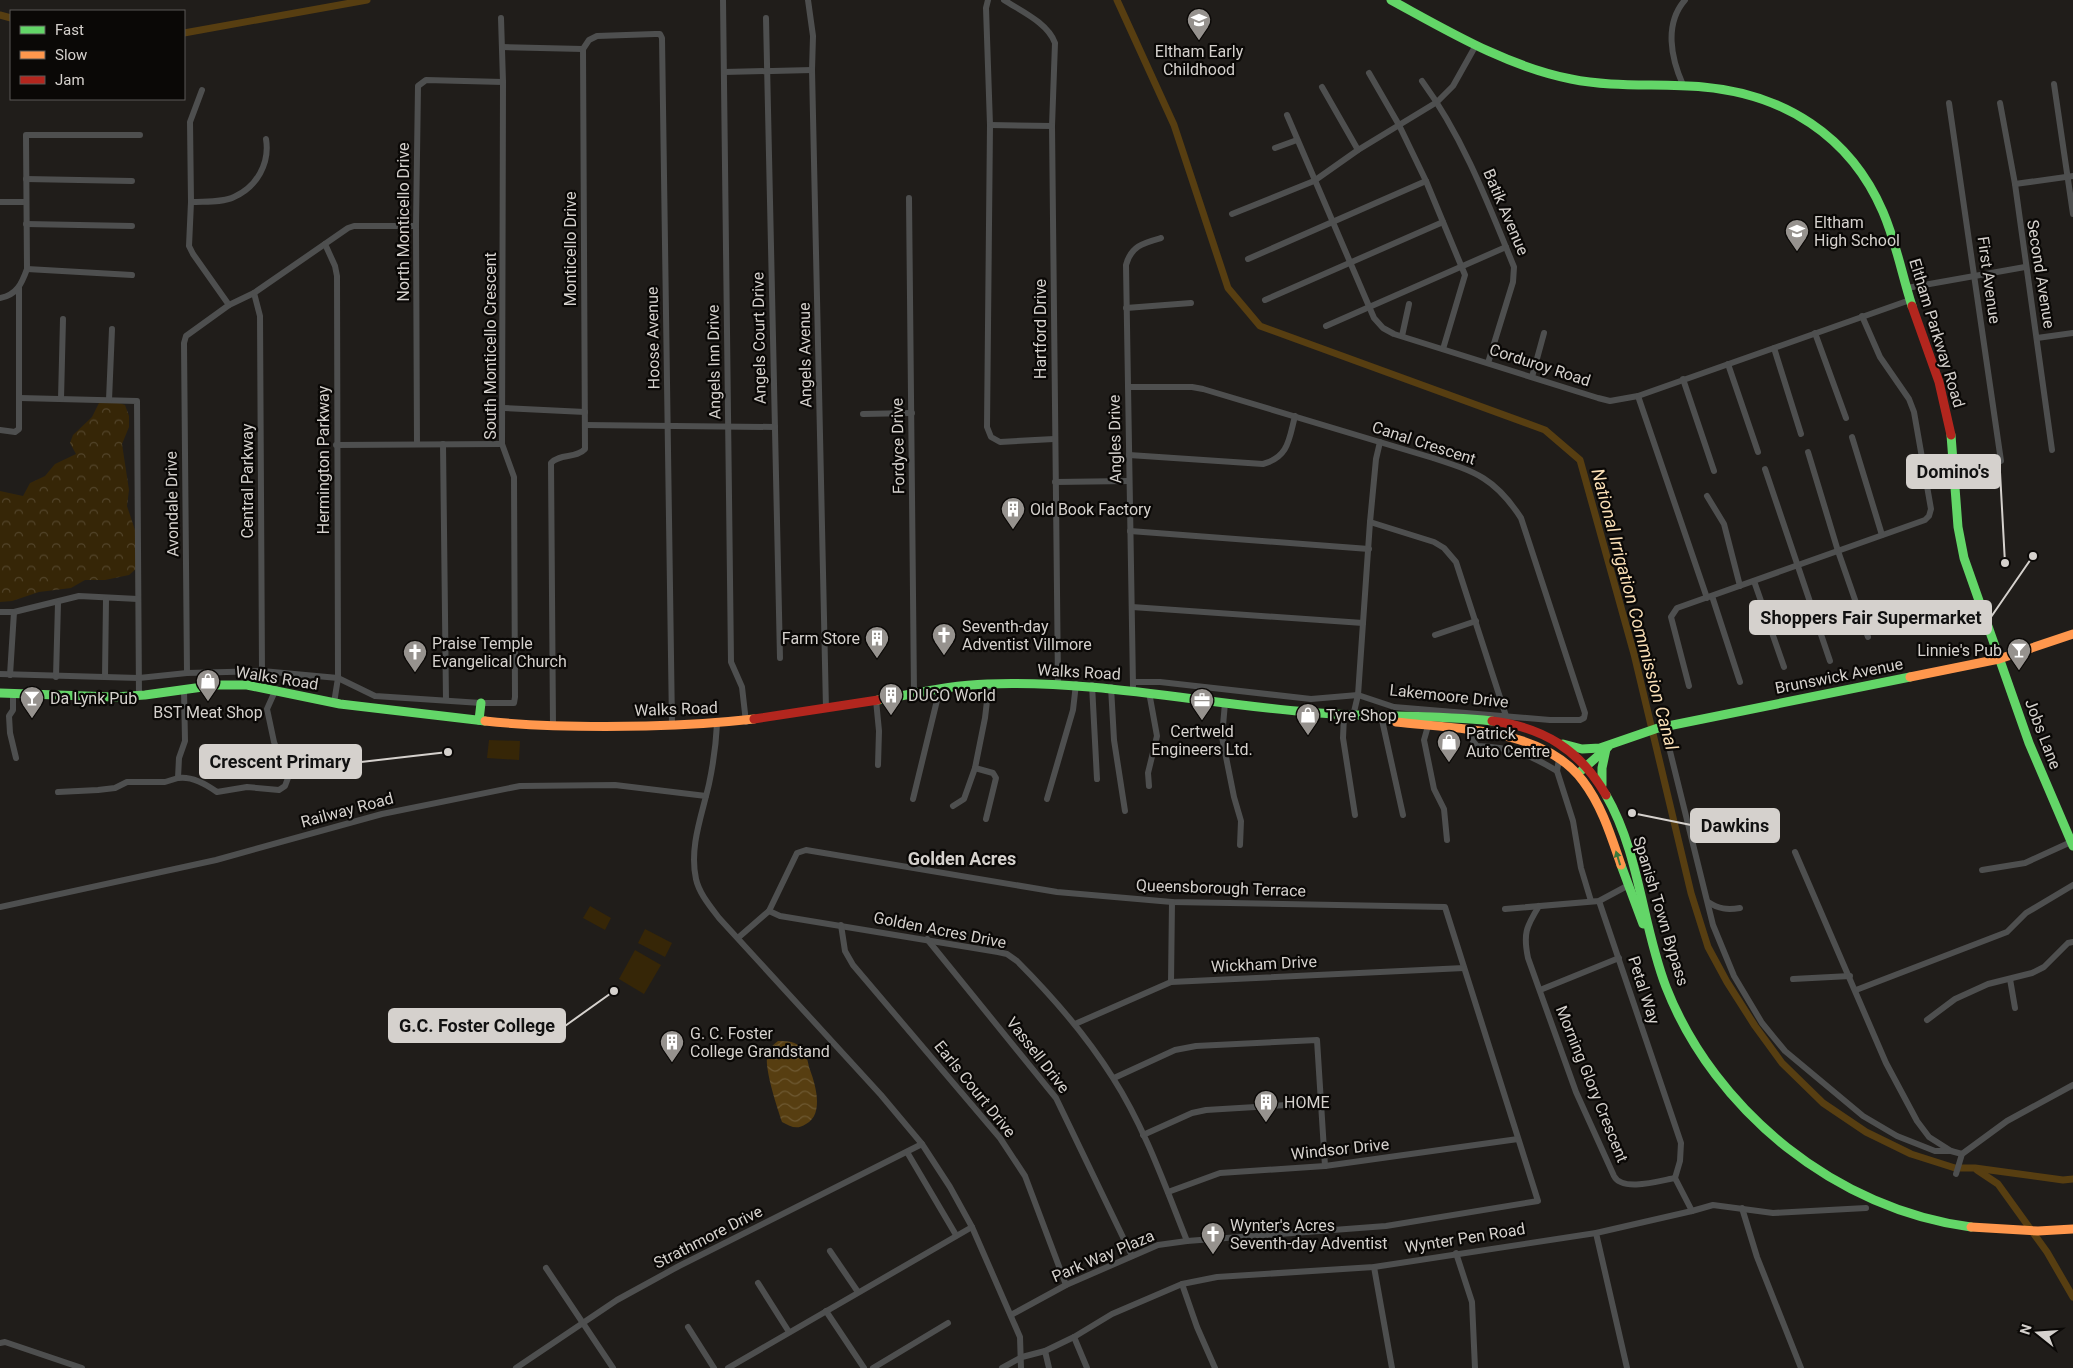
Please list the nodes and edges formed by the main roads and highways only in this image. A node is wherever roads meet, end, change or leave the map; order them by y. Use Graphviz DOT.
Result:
graph roads {
  1 [pos="1391,0"];
  2 [pos="2073,634"];
  3 [pos="1999,659"];
  4 [pos="0,693"];
  5 [pos="481,703"];
  6 [pos="1349,716"];
  7 [pos="479,720"];
  8 [pos="1562,744"];
  9 [pos="1608,747"];
  10 [pos="1588,766"];
  11 [pos="1576,774"];
  12 [pos="1602,786"];
  13 [pos="2072,844"];
  14 [pos="1655,952"];
  15 [pos="2073,1229"];
  1 -- 3 [label="main road, Eltham Parkway Road"];
  2 -- 3 [label="main road, Brunswick Avenue"];
  3 -- 9 [label="main road, Brunswick Avenue"];
  3 -- 13 [label="main road, Jobs Lane"];
  4 -- 7 [label="main road, Walks Road"];
  5 -- 7 [label="main road"];
  6 -- 7 [label="main road, Walks Road"];
  6 -- 8 [label="main road, Walks Road"];
  6 -- 11 [label="main road, Walks Road"];
  8 -- 9 [label="main road, Brunswick Avenue"];
  8 -- 10 [label="main road, Walks Road"];
  9 -- 10 [label="main road, Brunswick Avenue"];
  9 -- 12 [label="main road"];
  10 -- 11 [label="main road, Brunswick Avenue"];
  10 -- 12 [label="main road, Spanish Town Bypass"];
  14 -- 11 [label="main road, Walks Road, one-way"];
  12 -- 14 [label="main road, Spanish Town Bypass"];
  14 -- 15 [label="main road, Spanish Town Bypass"];
}
